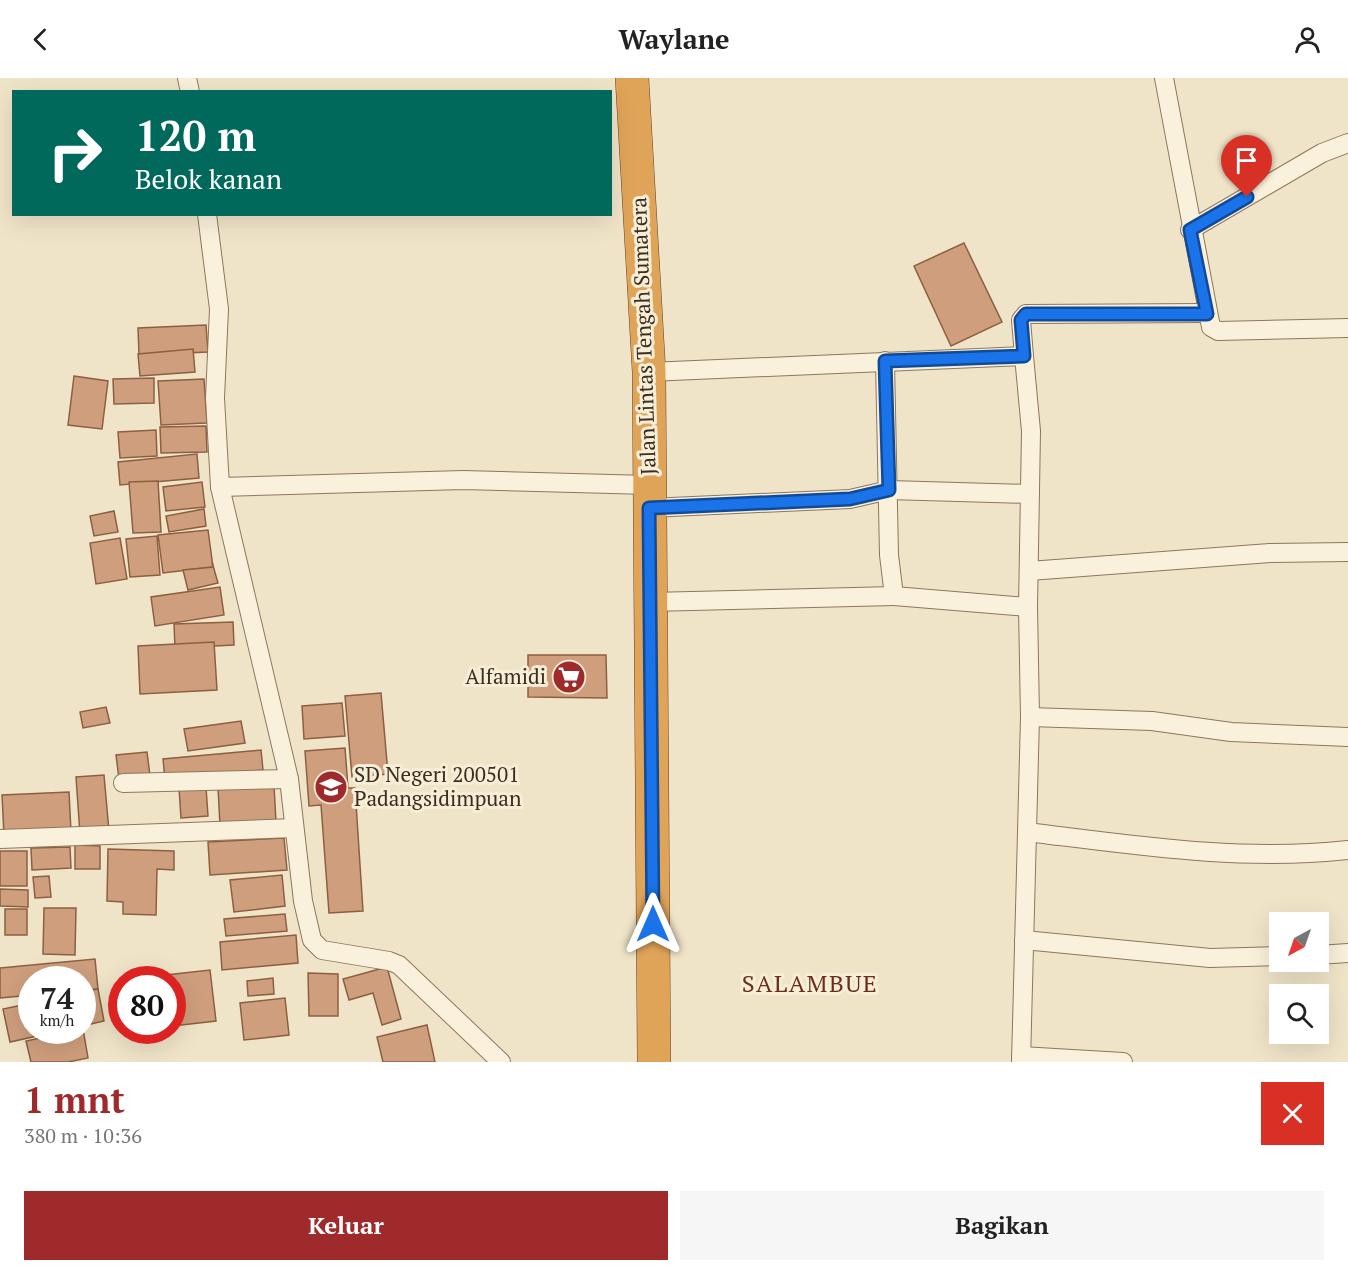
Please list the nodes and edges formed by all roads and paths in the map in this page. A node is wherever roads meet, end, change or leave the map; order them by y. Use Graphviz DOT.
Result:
graph roads {
  1 [pos="632,78"];
  2 [pos="1164,78"];
  3 [pos="1348,143"];
  4 [pos="207,216"];
  5 [pos="1190,230"];
  6 [pos="1207,314"];
  7 [pos="1348,328"];
  8 [pos="1024,356"];
  9 [pos="885,361"];
  10 [pos="649,372"];
  11 [pos="220,487"];
  12 [pos="889,490"];
  13 [pos="1030,494"];
  14 [pos="649,496"];
  15 [pos="1348,552"];
  16 [pos="1029,571"];
  17 [pos="894,596"];
  18 [pos="650,602"];
  19 [pos="1028,607"];
  20 [pos="1030,717"];
  21 [pos="1348,737"];
  22 [pos="289,779"];
  23 [pos="123,783"];
  24 [pos="294,828"];
  25 [pos="1027,832"];
  26 [pos="0,839"];
  27 [pos="1348,850"];
  28 [pos="1024,940"];
  29 [pos="1348,953"];
  30 [pos="1329,954"];
  31 [pos="1269,956"];
  32 [pos="1021,1059"];
  33 [pos="501,1062"];
  34 [pos="654,1062"];
  35 [pos="1123,1062"];
  1 -- 10 [label="highway, Jalan Lintas Tengah Sumatera"];
  2 -- 5 [label="street"];
  3 -- 5 [label="street"];
  4 -- 11 [label="street"];
  5 -- 6 [label="street"];
  6 -- 7 [label="street"];
  6 -- 8 [label="street"];
  8 -- 9 [label="street"];
  8 -- 13 [label="street"];
  9 -- 10 [label="street"];
  9 -- 12 [label="street"];
  10 -- 14 [label="highway, Jalan Lintas Tengah Sumatera"];
  11 -- 14 [label="street"];
  11 -- 22 [label="street"];
  12 -- 13 [label="street"];
  12 -- 14 [label="street"];
  12 -- 17 [label="street"];
  13 -- 16 [label="street"];
  14 -- 18 [label="highway, Jalan Lintas Tengah Sumatera"];
  15 -- 16 [label="street"];
  16 -- 19 [label="street"];
  17 -- 18 [label="street"];
  17 -- 19 [label="street"];
  18 -- 34 [label="highway, Jalan Lintas Tengah Sumatera"];
  19 -- 20 [label="street"];
  20 -- 21 [label="street"];
  20 -- 25 [label="street"];
  22 -- 23 [label="street"];
  22 -- 24 [label="street"];
  24 -- 26 [label="street"];
  24 -- 33 [label="street"];
  25 -- 27 [label="street"];
  25 -- 28 [label="street"];
  28 -- 31 [label="street"];
  28 -- 32 [label="street"];
  29 -- 30 [label="street"];
  32 -- 35 [label="street"];
}
